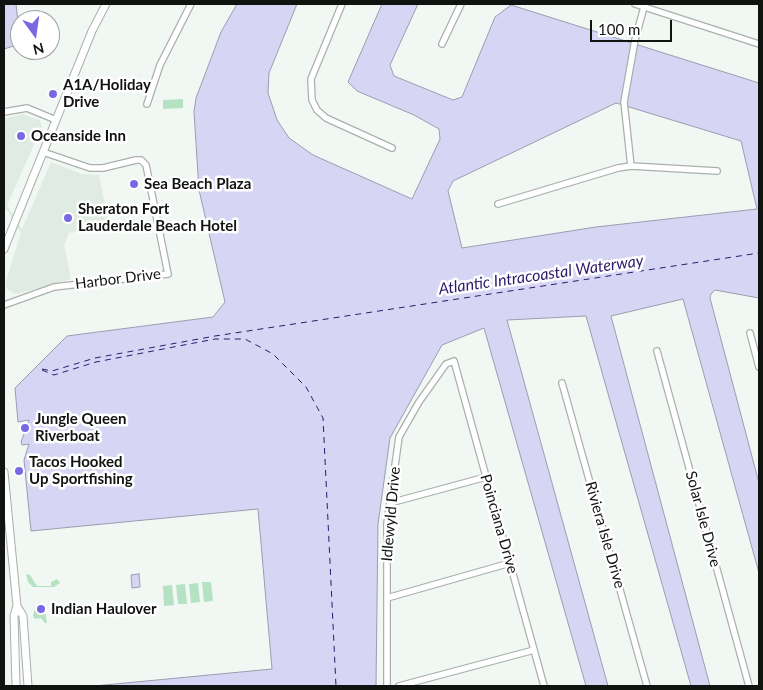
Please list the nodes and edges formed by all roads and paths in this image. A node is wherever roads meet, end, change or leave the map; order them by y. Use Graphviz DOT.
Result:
graph roads {
  1 [pos="106,4"];
  2 [pos="191,4"];
  3 [pos="342,4"];
  4 [pos="461,4"];
  5 [pos="635,4"];
  6 [pos="644,7"];
  7 [pos="442,44"];
  8 [pos="759,44"];
  9 [pos="147,104"];
  10 [pos="4,112"];
  11 [pos="56,120"];
  12 [pos="392,148"];
  13 [pos="43,152"];
  14 [pos="631,166"];
  15 [pos="717,171"];
  16 [pos="498,204"];
  17 [pos="4,249"];
  18 [pos="4,305"];
  19 [pos="750,333"];
  20 [pos="657,351"];
  21 [pos="454,361"];
  22 [pos="759,367"];
  23 [pos="562,383"];
  24 [pos="4,472"];
  25 [pos="486,477"];
  26 [pos="390,504"];
  27 [pos="510,563"];
  28 [pos="387,598"];
  29 [pos="17,606"];
  30 [pos="534,650"];
  31 [pos="16,686"];
  32 [pos="28,686"];
  33 [pos="387,686"];
  34 [pos="399,686"];
  35 [pos="544,686"];
  36 [pos="647,686"];
  37 [pos="749,686"];
  1 -- 11 [label="main road"];
  2 -- 9 [label="street"];
  3 -- 12 [label="street"];
  4 -- 7 [label="street"];
  5 -- 6 [label="street"];
  6 -- 8 [label="street"];
  6 -- 14 [label="street"];
  10 -- 11 [label="street"];
  11 -- 13 [label="main road"];
  13 -- 17 [label="main road"];
  13 -- 18 [label="street, Harbor Drive"];
  14 -- 15 [label="street"];
  14 -- 16 [label="street"];
  19 -- 22 [label="street"];
  20 -- 37 [label="street, Solar Isle Drive"];
  21 -- 25 [label="street, Poinciana Drive"];
  21 -- 26 [label="street, Idlewyld Drive"];
  23 -- 36 [label="street, Riviera Isle Drive"];
  24 -- 29 [label="main road"];
  25 -- 26 [label="street"];
  25 -- 27 [label="street, Poinciana Drive"];
  26 -- 28 [label="street, Idlewyld Drive"];
  27 -- 28 [label="street"];
  27 -- 30 [label="street, Poinciana Drive"];
  28 -- 33 [label="street, Idlewyld Drive"];
  29 -- 31 [label="main road"];
  29 -- 32 [label="main road"];
  30 -- 34 [label="street"];
  30 -- 35 [label="street, Poinciana Drive"];
}
